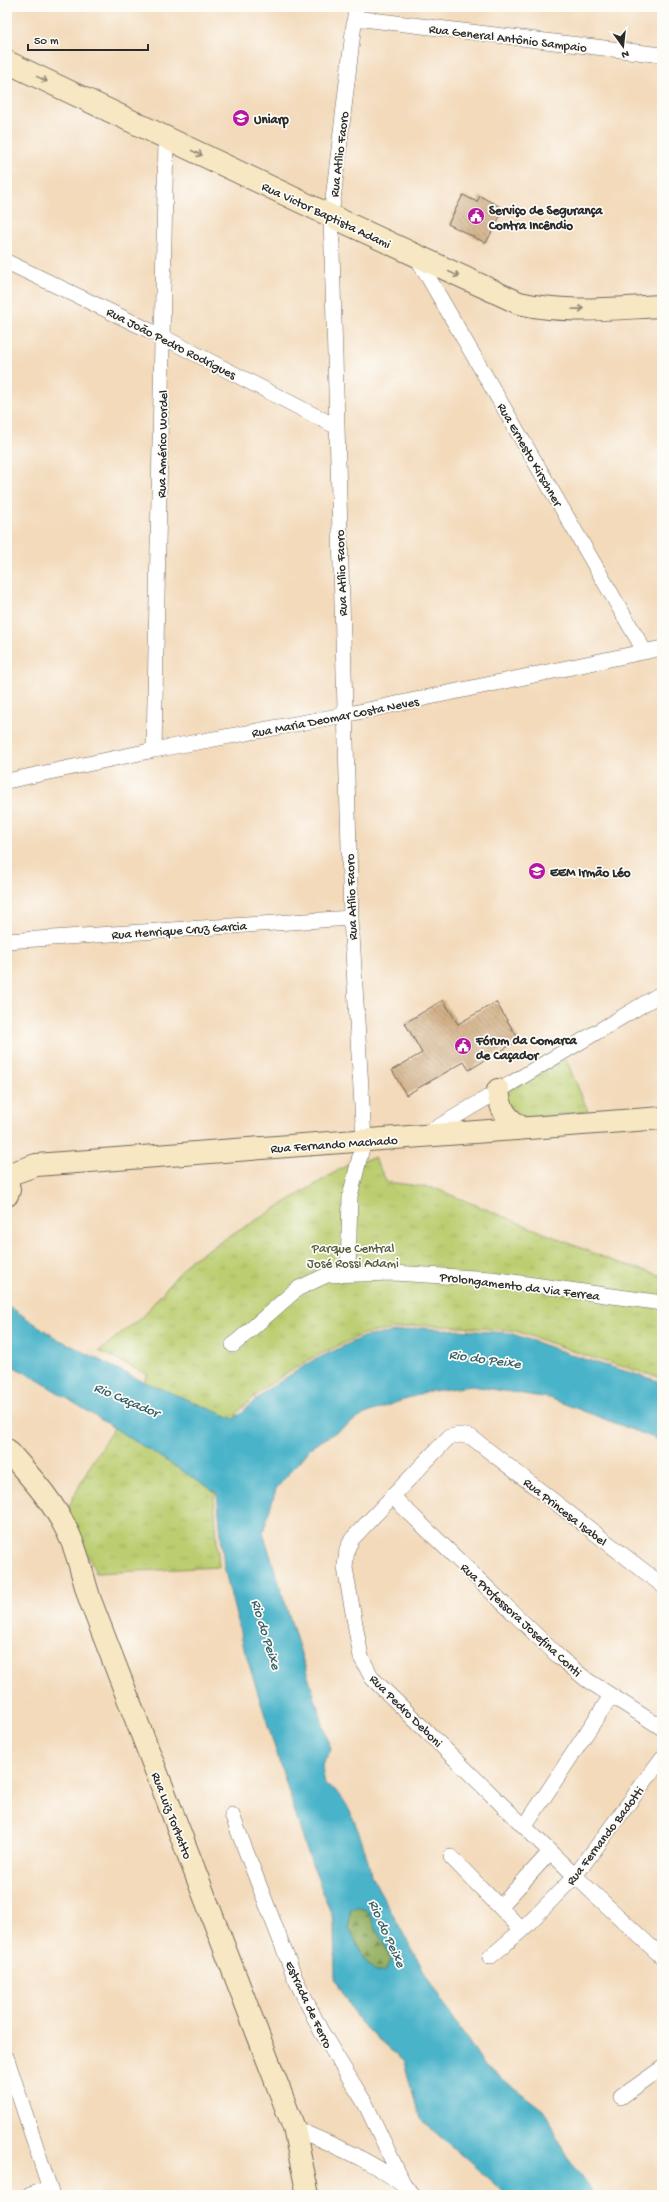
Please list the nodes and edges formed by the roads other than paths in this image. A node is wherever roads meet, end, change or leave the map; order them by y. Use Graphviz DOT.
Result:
graph roads {
  1 [pos="355,13"];
  2 [pos="662,55"];
  3 [pos="7,62"];
  4 [pos="166,138"];
  5 [pos="331,216"];
  6 [pos="416,256"];
  7 [pos="7,262"];
  8 [pos="660,310"];
  9 [pos="163,337"];
  10 [pos="335,426"];
  11 [pos="662,648"];
  12 [pos="645,652"];
  13 [pos="344,715"];
  14 [pos="154,750"];
  15 [pos="7,781"];
  16 [pos="351,918"];
  17 [pos="7,941"];
  18 [pos="662,993"];
  19 [pos="498,1090"];
  20 [pos="662,1118"];
  21 [pos="521,1128"];
  22 [pos="422,1137"];
  23 [pos="364,1140"];
  24 [pos="7,1176"];
  25 [pos="7,1195"];
  26 [pos="348,1273"];
  27 [pos="662,1303"];
  28 [pos="234,1345"];
  29 [pos="470,1437"];
  30 [pos="7,1450"];
  31 [pos="392,1496"];
  32 [pos="662,1585"];
  33 [pos="611,1696"];
  34 [pos="662,1728"];
  35 [pos="662,1758"];
  36 [pos="232,1816"];
  37 [pos="525,1826"];
  38 [pos="550,1852"];
  39 [pos="451,1857"];
  40 [pos="575,1876"];
  41 [pos="500,1907"];
  42 [pos="522,1930"];
  43 [pos="490,1957"];
  44 [pos="662,1957"];
  45 [pos="7,2059"];
  46 [pos="662,2068"];
  47 [pos="621,2097"];
  48 [pos="294,2128"];
  49 [pos="409,2190"];
  50 [pos="51,2192"];
  51 [pos="30,2195"];
  52 [pos="308,2195"];
  1 -- 2 [label="street, Rua General Antônio Sampaio"];
  1 -- 5 [label="street, Rua Atílio Faoro"];
  3 -- 4 [label="main road, Rua Victor Baptista Adami, one-way"];
  4 -- 5 [label="main road, Rua Victor Baptista Adami, one-way"];
  4 -- 9 [label="street, Rua Américo Wordel"];
  5 -- 6 [label="main road, Rua Victor Baptista Adami"];
  5 -- 10 [label="street, Rua Atílio Faoro"];
  6 -- 8 [label="main road, Rua Victor Baptista Adami, one-way"];
  6 -- 12 [label="street, Rua Ernesto Kirschner"];
  7 -- 9 [label="street, Rua João Pedro Rodrigues"];
  9 -- 10 [label="street, Rua João Pedro Rodrigues"];
  9 -- 14 [label="street, Rua Américo Wordel"];
  10 -- 13 [label="street, Rua Atílio Faoro"];
  11 -- 12 [label="street, Rua Maria Deomar Costa Neves"];
  12 -- 13 [label="street, Rua Maria Deomar Costa Neves"];
  13 -- 14 [label="street, Rua Maria Deomar Costa Neves"];
  13 -- 16 [label="street, Rua Atílio Faoro"];
  14 -- 15 [label="street, Rua Maria Deomar Costa Neves"];
  16 -- 17 [label="street, Rua Henrique Cruz Garcia"];
  16 -- 23 [label="street, Rua Atílio Faoro"];
  18 -- 19 [label="street"];
  19 -- 21 [label="main road"];
  19 -- 22 [label="street"];
  20 -- 21 [label="main road, Rua Fernando Machado"];
  21 -- 22 [label="main road, Rua Fernando Machado"];
  22 -- 23 [label="main road, Rua Fernando Machado"];
  23 -- 24 [label="main road, Rua Fernando Machado"];
  23 -- 26 [label="street, Rua Atílio Faoro"];
  24 -- 25 [label="main road"];
  26 -- 27 [label="street, Prolongamento da Via Ferrea"];
  26 -- 28 [label="street, Prolongamento da Via Ferrea"];
  29 -- 31 [label="street, Rua Pedro Deboni"];
  29 -- 32 [label="street, Rua Princesa Isabel"];
  30 -- 48 [label="main road, Rua Luiz Tortatto"];
  31 -- 33 [label="street, Rua Professora Josefina Conti"];
  31 -- 37 [label="street, Rua Pedro Deboni"];
  33 -- 34 [label="street, Rua Professora Josefina Conti"];
  33 -- 37 [label="street"];
  35 -- 40 [label="street, Rua Fernando Badotti"];
  36 -- 49 [label="street, Estrada de Ferro"];
  37 -- 38 [label="street, Rua Pedro Deboni"];
  38 -- 40 [label="street, Rua Pedro Deboni"];
  38 -- 41 [label="street"];
  39 -- 41 [label="street"];
  40 -- 42 [label="street, Rua Fernando Badotti"];
  40 -- 44 [label="street, Rua Pedro Deboni"];
  41 -- 42 [label="street"];
  42 -- 43 [label="street, Rua Fernando Badotti"];
  45 -- 50 [label="street"];
  46 -- 47 [label="street"];
  48 -- 49 [label="street"];
  48 -- 52 [label="main road, Rua Luiz Tortatto"];
  50 -- 51 [label="street"];
}
